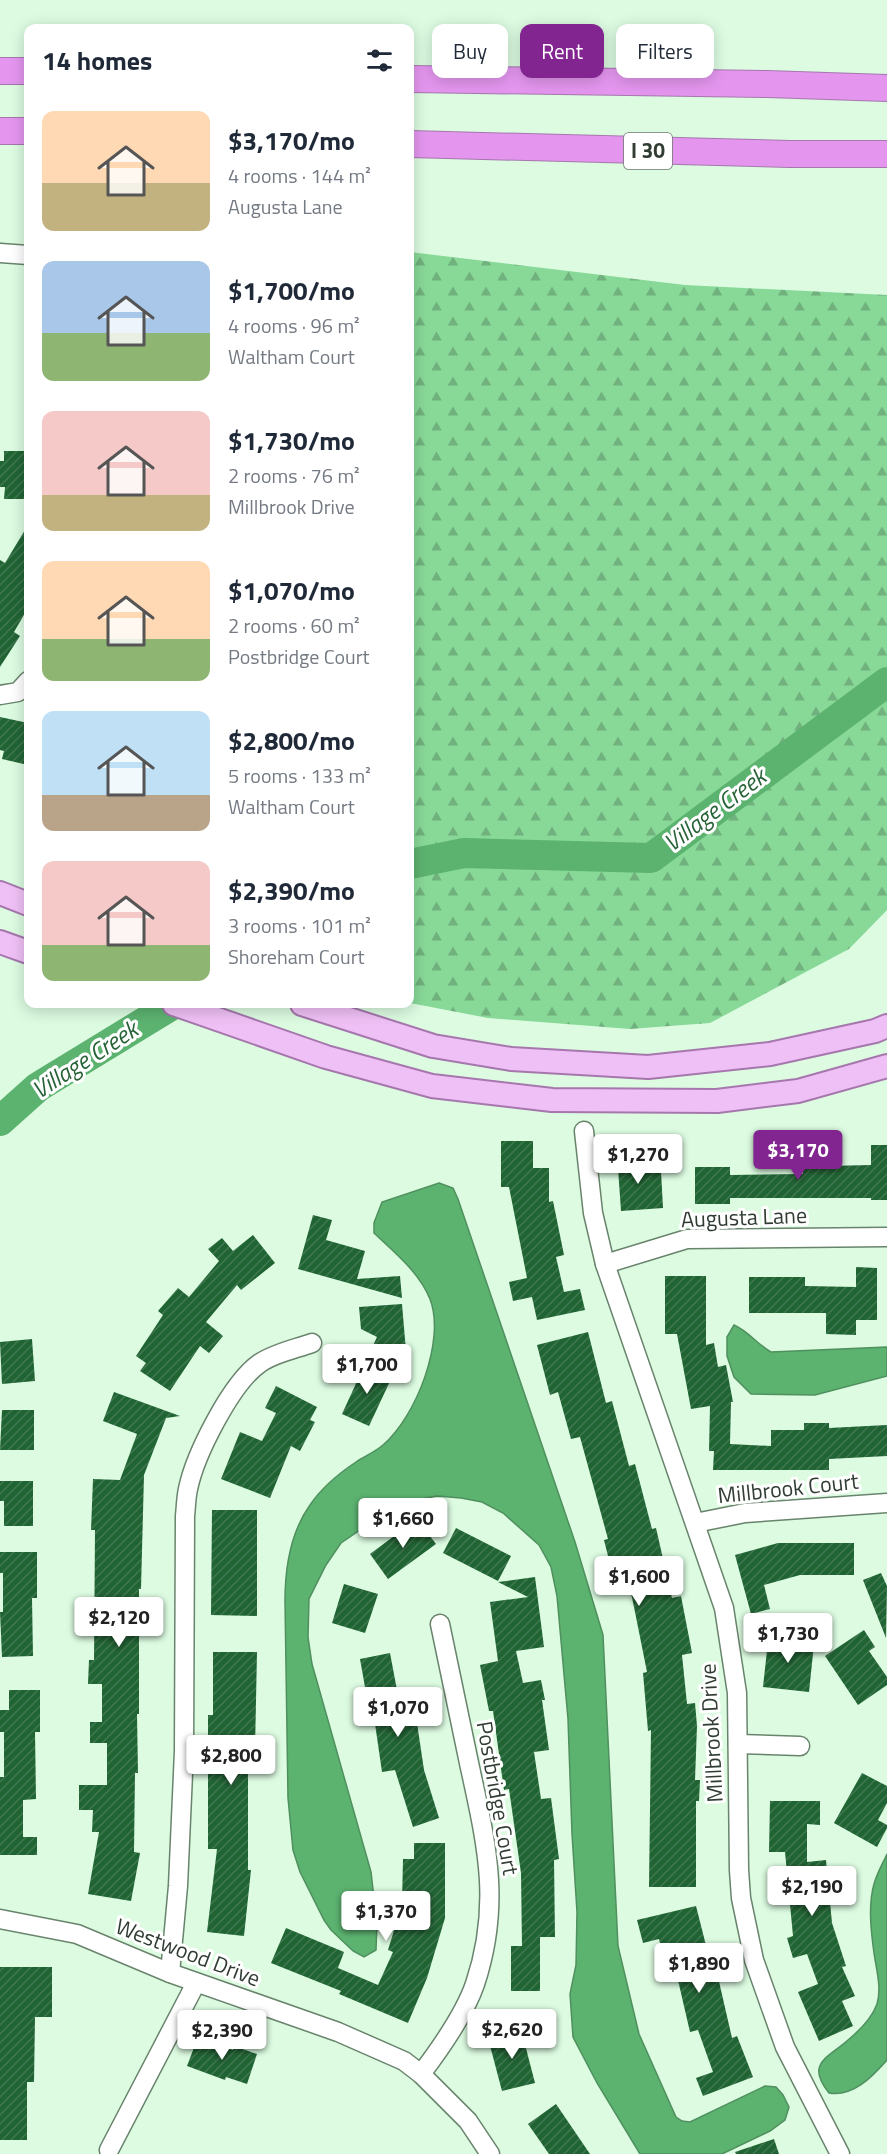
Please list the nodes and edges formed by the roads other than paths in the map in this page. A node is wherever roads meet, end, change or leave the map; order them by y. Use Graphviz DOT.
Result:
graph roads {
  1 [pos="0,71"];
  2 [pos="24,71"];
  3 [pos="414,80"];
  4 [pos="887,88"];
  5 [pos="0,131"];
  6 [pos="24,131"];
  7 [pos="414,144"];
  8 [pos="887,154"];
  9 [pos="0,253"];
  10 [pos="24,255"];
  11 [pos="24,685"];
  12 [pos="0,694"];
  13 [pos="0,893"];
  14 [pos="24,902"];
  15 [pos="0,942"];
  16 [pos="24,951"];
  17 [pos="188,1008"];
  18 [pos="315,1008"];
  19 [pos="887,1026"];
  20 [pos="887,1066"];
  21 [pos="584,1131"];
  22 [pos="887,1237"];
  23 [pos="605,1264"];
  24 [pos="312,1343"];
  25 [pos="887,1503"];
  26 [pos="695,1523"];
  27 [pos="440,1624"];
  28 [pos="738,1744"];
  29 [pos="800,1746"];
  30 [pos="0,1919"];
  31 [pos="170,1973"];
  32 [pos="196,1983"];
  33 [pos="421,2074"];
  34 [pos="109,2150"];
  35 [pos="490,2154"];
  36 [pos="840,2154"];
  1 -- 2 [label="highway"];
  3 -- 4 [label="highway"];
  5 -- 6 [label="highway"];
  7 -- 8 [label="highway, I 30"];
  9 -- 10 [label="street"];
  11 -- 12 [label="street"];
  13 -- 14 [label="main road"];
  15 -- 16 [label="main road"];
  17 -- 20 [label="main road"];
  18 -- 19 [label="main road"];
  21 -- 23 [label="street, Millbrook Drive"];
  22 -- 23 [label="street, Augusta Lane"];
  23 -- 26 [label="street, Millbrook Drive"];
  24 -- 31 [label="street"];
  25 -- 26 [label="street, Millbrook Court"];
  26 -- 28 [label="street, Millbrook Drive"];
  27 -- 33 [label="street, Postbridge Court"];
  28 -- 29 [label="street"];
  28 -- 36 [label="street, Millbrook Drive"];
  30 -- 31 [label="street, Westwood Drive"];
  31 -- 32 [label="street, Westwood Drive"];
  32 -- 33 [label="street, Westwood Drive"];
  32 -- 34 [label="street"];
  33 -- 35 [label="street, Westwood Drive"];
}
